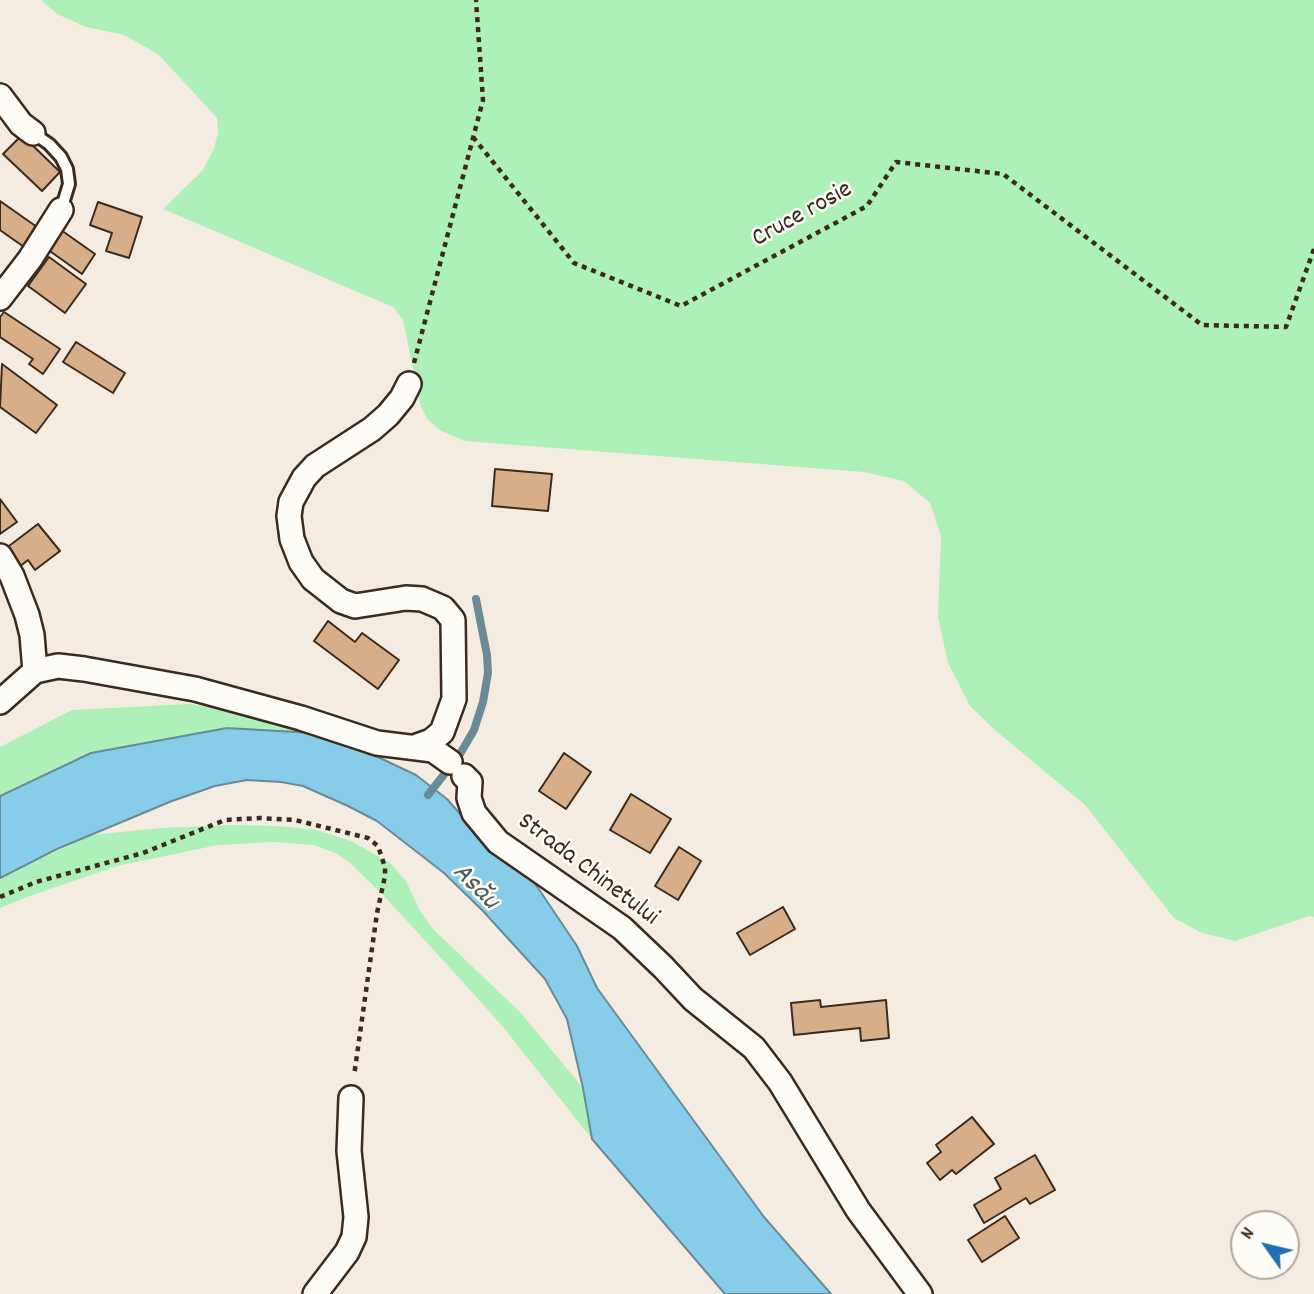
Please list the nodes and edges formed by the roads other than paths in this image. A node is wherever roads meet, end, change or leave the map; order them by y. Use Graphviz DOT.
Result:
graph roads {
  1 [pos="0,96"];
  2 [pos="33,134"];
  3 [pos="61,210"];
  4 [pos="0,298"];
  5 [pos="409,384"];
  6 [pos="0,556"];
  7 [pos="0,594"];
  8 [pos="27,615"];
  9 [pos="35,671"];
  10 [pos="0,702"];
  11 [pos="417,747"];
  12 [pos="351,1098"];
  13 [pos="316,1294"];
  14 [pos="920,1294"];
  1 -- 2 [label="street"];
  2 -- 3 [label="lane"];
  3 -- 4 [label="street"];
  5 -- 11 [label="street"];
  6 -- 8 [label="street"];
  7 -- 8 [label="street"];
  8 -- 9 [label="street"];
  9 -- 10 [label="street"];
  9 -- 11 [label="street, Strada Chinetului"];
  11 -- 14 [label="street, Strada Chinetului"];
  12 -- 13 [label="street"];
}
